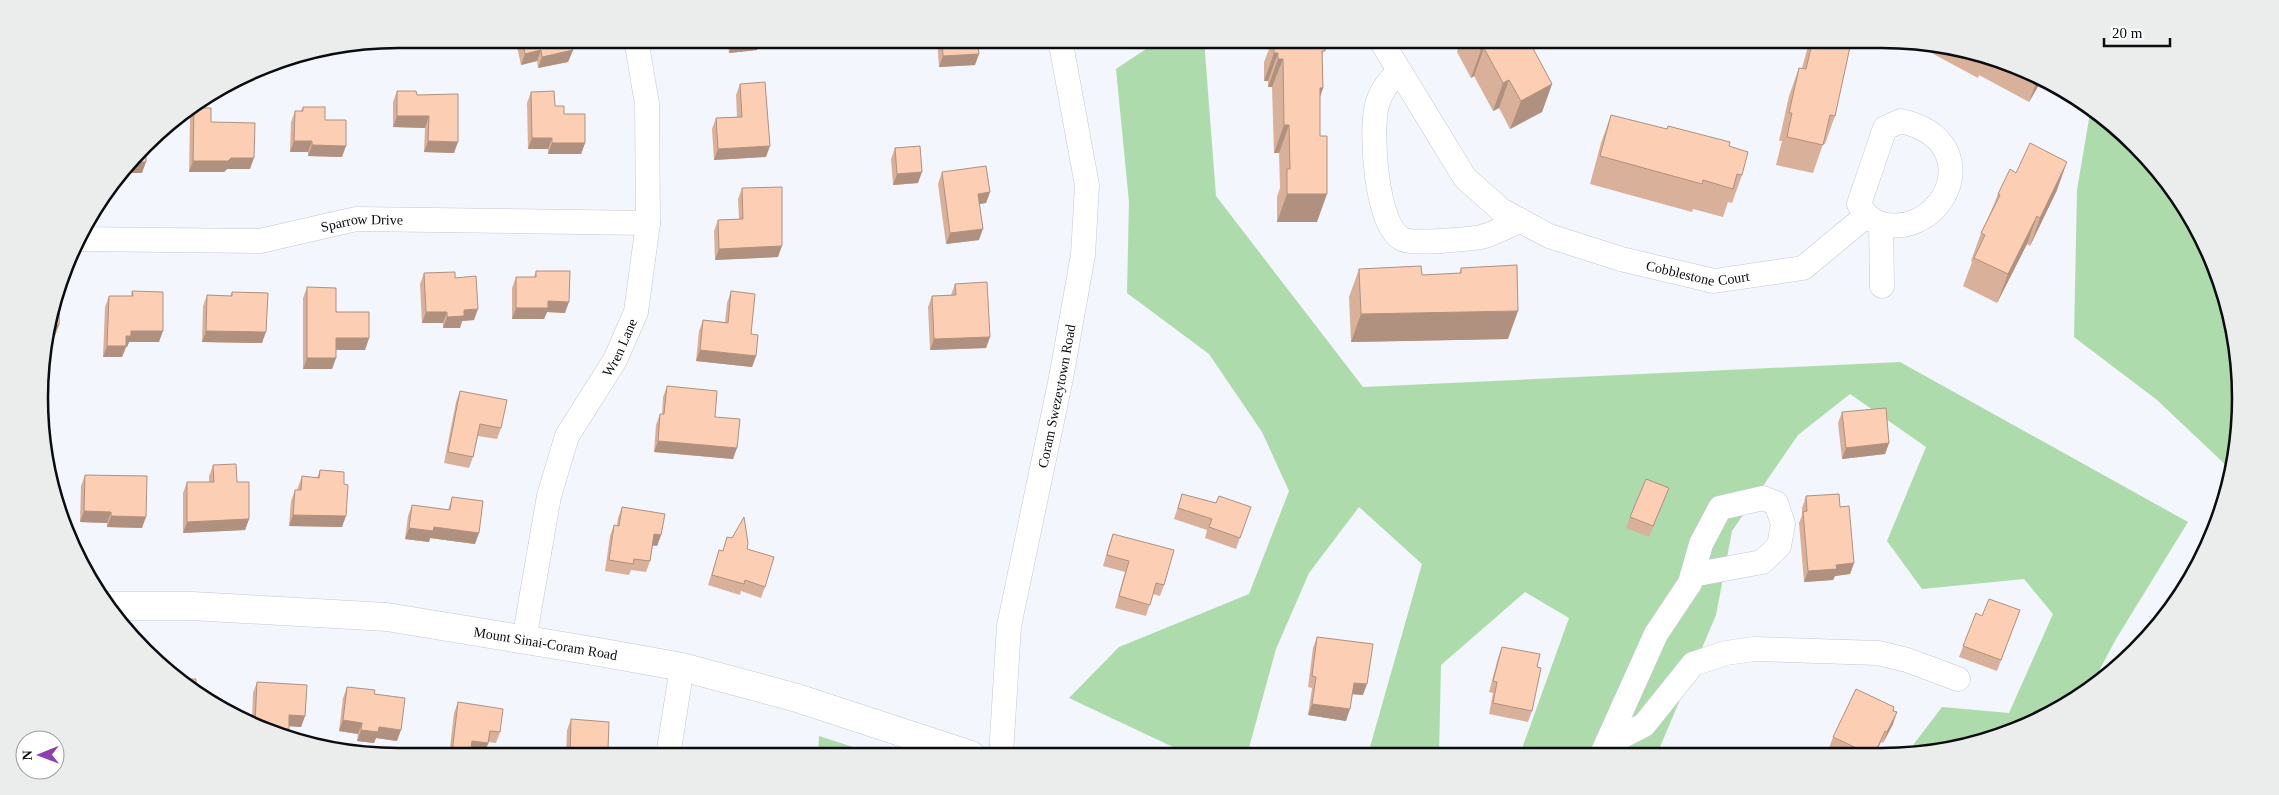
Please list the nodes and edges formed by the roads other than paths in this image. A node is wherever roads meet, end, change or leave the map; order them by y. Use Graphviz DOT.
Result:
graph roads {
  1 [pos="638,48"];
  2 [pos="1062,48"];
  3 [pos="1386,48"];
  4 [pos="1399,70"];
  5 [pos="1520,220"];
  6 [pos="648,223"];
  7 [pos="86,239"];
  8 [pos="1882,286"];
  9 [pos="1692,575"];
  10 [pos="116,606"];
  11 [pos="524,640"];
  12 [pos="682,667"];
  13 [pos="1958,680"];
  14 [pos="669,748"];
  15 [pos="950,748"];
  16 [pos="1001,748"];
  17 [pos="1605,748"];
  18 [pos="1607,748"];
  1 -- 6 [label="street, Wren Lane"];
  2 -- 16 [label="street, Coram Swezeytown Road"];
  3 -- 4 [label="street, Cobblestone Court"];
  4 -- 5 [label="street, Cobblestone Court"];
  4 -- 5 [label="street"];
  5 -- 8 [label="street, Cobblestone Court"];
  6 -- 7 [label="street, Sparrow Drive"];
  6 -- 11 [label="street, Wren Lane"];
  9 -- 17 [label="street"];
  10 -- 11 [label="main road, Mount Sinai-Coram Road"];
  11 -- 12 [label="main road, Mount Sinai-Coram Road"];
  12 -- 14 [label="street"];
  12 -- 15 [label="main road, Mount Sinai-Coram Road"];
  13 -- 18 [label="street"];
}
